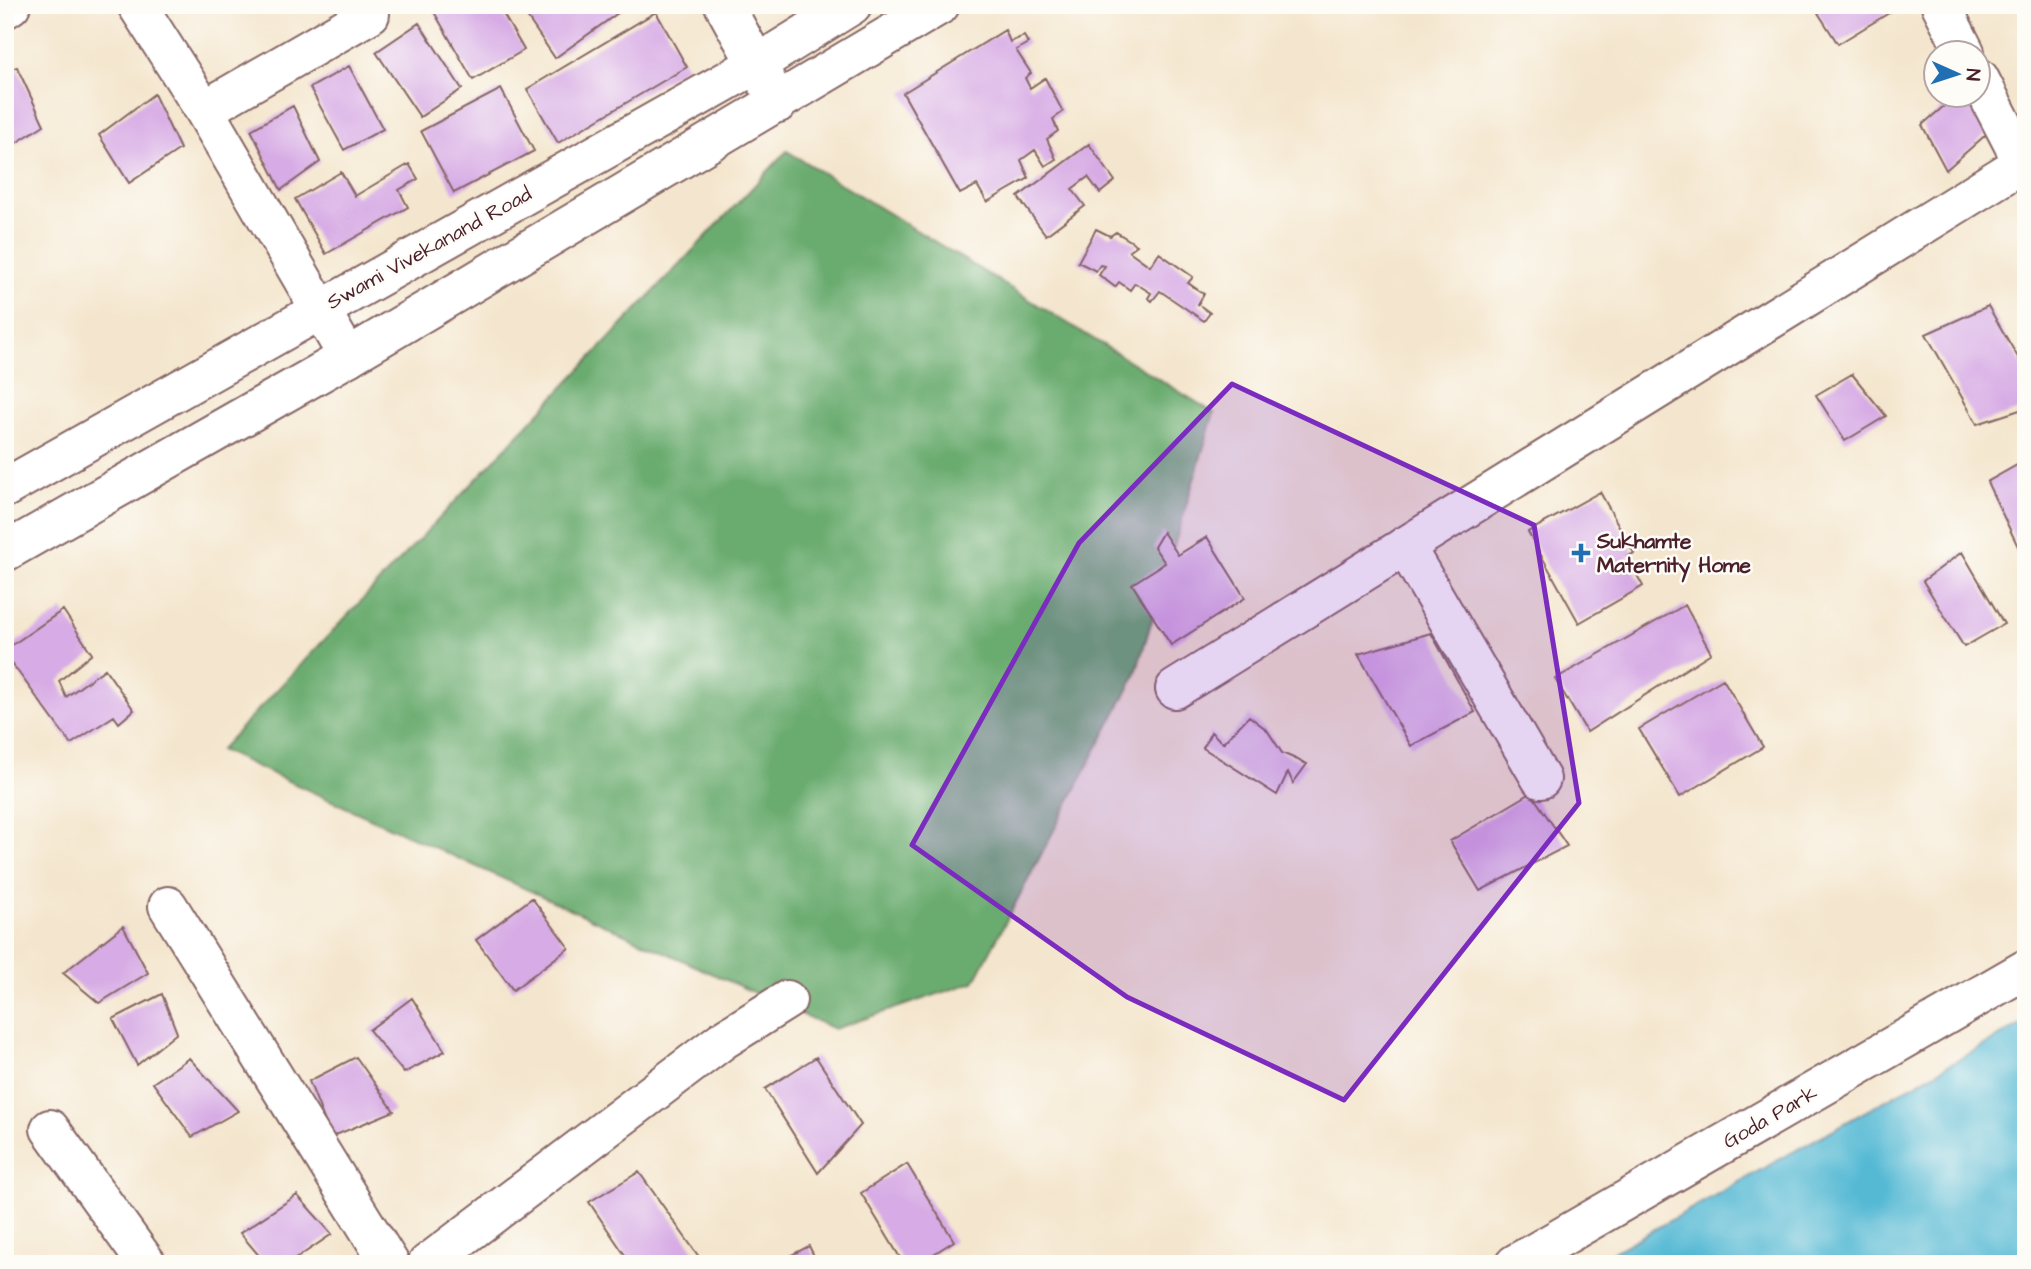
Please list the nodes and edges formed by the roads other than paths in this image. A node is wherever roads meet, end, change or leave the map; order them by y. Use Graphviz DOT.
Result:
graph roads {
  1 [pos="11,5"];
  2 [pos="137,5"];
  3 [pos="370,5"];
  4 [pos="724,5"];
  5 [pos="852,5"];
  6 [pos="940,5"];
  7 [pos="1941,5"];
  8 [pos="5,9"];
  9 [pos="1958,38"];
  10 [pos="755,65"];
  11 [pos="778,103"];
  12 [pos="1993,104"];
  13 [pos="204,110"];
  14 [pos="2024,162"];
  15 [pos="319,310"];
  16 [pos="348,357"];
  17 [pos="5,488"];
  18 [pos="1405,546"];
  19 [pos="5,552"];
  20 [pos="1175,689"];
  21 [pos="1541,779"];
  22 [pos="168,906"];
  23 [pos="2026,969"];
  24 [pos="787,1000"];
  25 [pos="50,1129"];
  26 [pos="147,1264"];
  27 [pos="390,1264"];
  28 [pos="427,1264"];
  29 [pos="1515,1264"];
  1 -- 8 [label="street"];
  2 -- 13 [label="street"];
  3 -- 13 [label="street"];
  4 -- 10 [label="street"];
  5 -- 10 [label="street, Swami Vivekanand Road"];
  6 -- 11 [label="street"];
  7 -- 9 [label="street"];
  10 -- 11 [label="street"];
  10 -- 15 [label="street, Swami Vivekanand Road"];
  11 -- 16 [label="street"];
  12 -- 14 [label="street"];
  13 -- 15 [label="street"];
  14 -- 18 [label="street"];
  15 -- 16 [label="street"];
  15 -- 17 [label="street, Swami Vivekanand Road"];
  16 -- 19 [label="street"];
  18 -- 20 [label="street"];
  18 -- 21 [label="street"];
  22 -- 27 [label="street"];
  23 -- 29 [label="street, Goda Park"];
  24 -- 28 [label="street"];
  25 -- 26 [label="street"];
}
